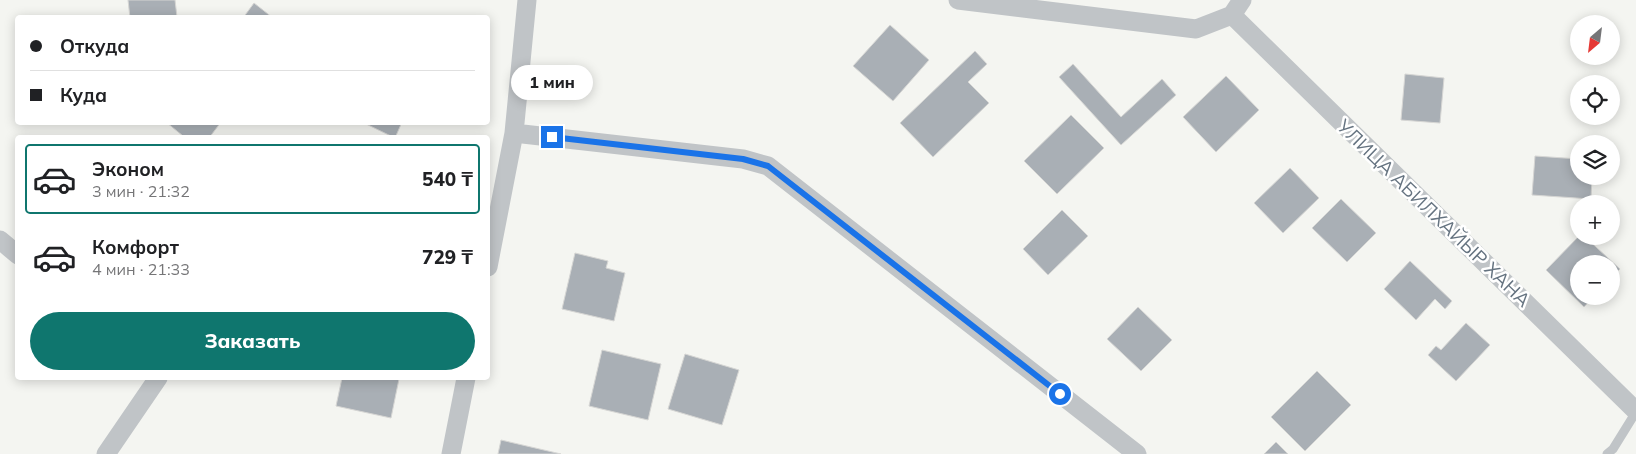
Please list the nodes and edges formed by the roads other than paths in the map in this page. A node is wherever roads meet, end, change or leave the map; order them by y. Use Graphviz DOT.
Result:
graph roads {
  1 [pos="527,0"];
  2 [pos="958,0"];
  3 [pos="1237,7"];
  4 [pos="514,133"];
  5 [pos="0,240"];
  6 [pos="15,252"];
  7 [pos="490,257"];
  8 [pos="157,380"];
  9 [pos="466,380"];
  10 [pos="1636,412"];
  11 [pos="106,454"];
  12 [pos="451,454"];
  13 [pos="1137,454"];
  14 [pos="1608,454"];
  1 -- 4 [label="street"];
  2 -- 3 [label="street"];
  3 -- 10 [label="street, УЛИЦА АБИЛХАЙЫР ХАНА"];
  4 -- 7 [label="street"];
  4 -- 13 [label="street"];
  5 -- 6 [label="street"];
  8 -- 11 [label="street"];
  9 -- 12 [label="street"];
  10 -- 14 [label="lane"];
}
